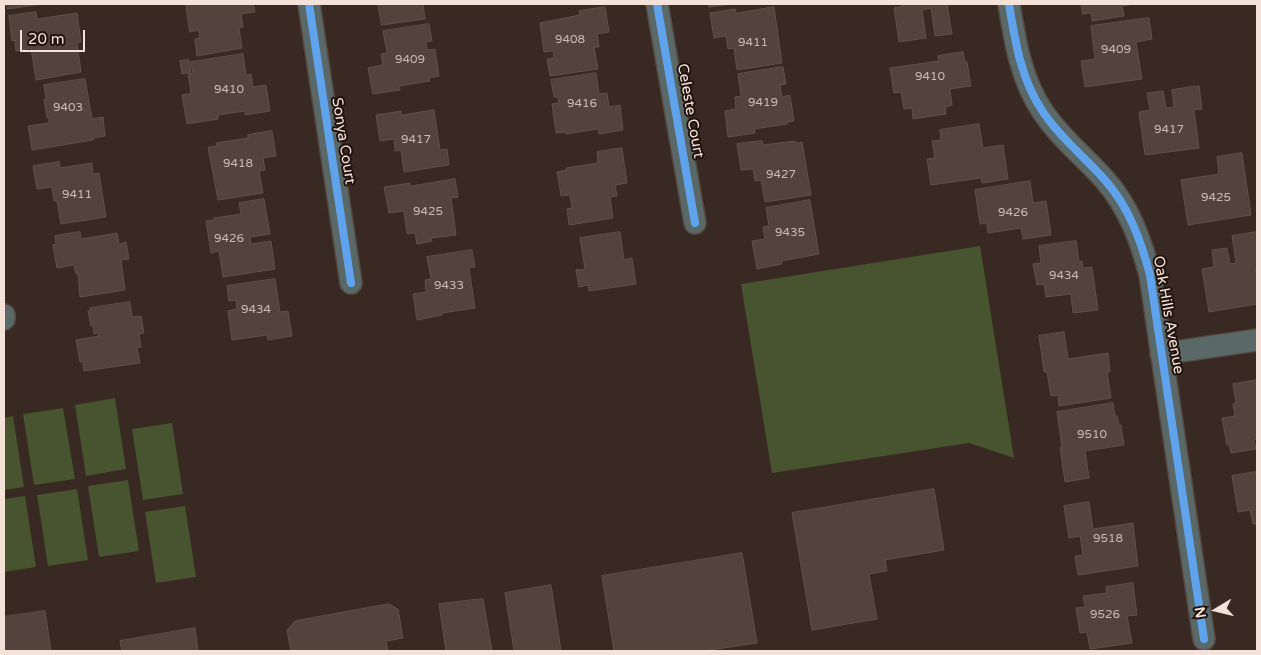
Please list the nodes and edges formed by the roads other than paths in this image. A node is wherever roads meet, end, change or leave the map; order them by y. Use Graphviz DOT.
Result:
graph roads {
  1 [pos="309,4"];
  2 [pos="657,4"];
  3 [pos="1009,4"];
  4 [pos="695,223"];
  5 [pos="351,283"];
  6 [pos="4,315"];
  7 [pos="4,319"];
  8 [pos="1257,340"];
  9 [pos="1161,354"];
  10 [pos="1204,639"];
  1 -- 5 [label="street, Sonya Court"];
  2 -- 4 [label="street, Celeste Court"];
  3 -- 9 [label="street, Oak Hills Avenue"];
  6 -- 7 [label="street"];
  8 -- 9 [label="street"];
  9 -- 10 [label="street, Oak Hills Avenue"];
}
